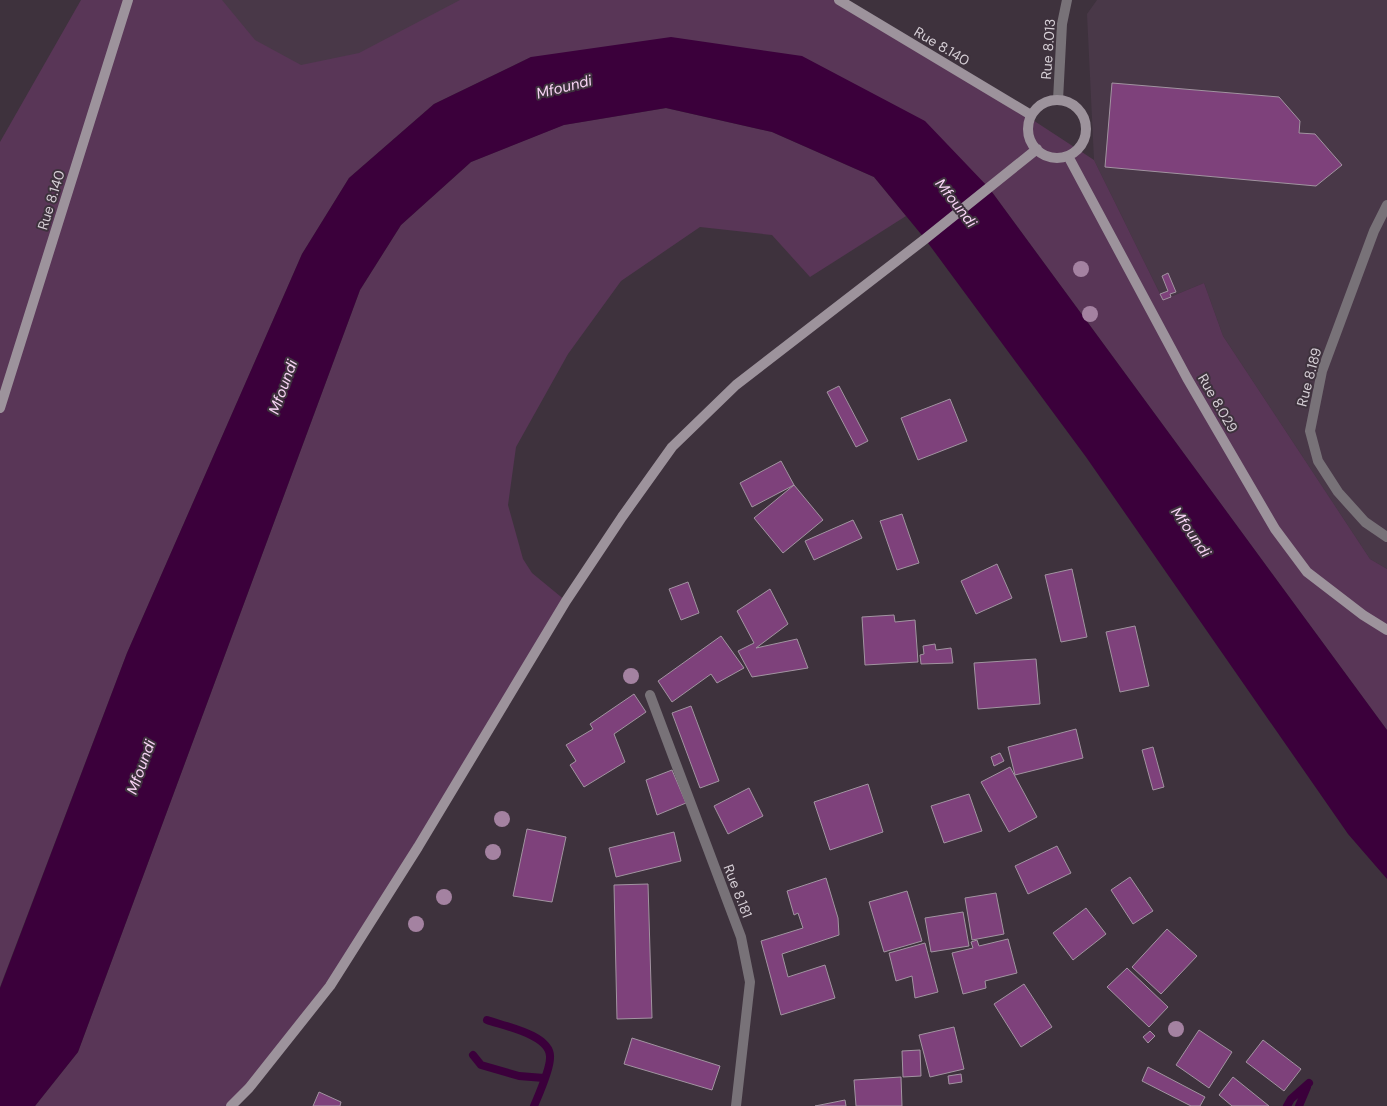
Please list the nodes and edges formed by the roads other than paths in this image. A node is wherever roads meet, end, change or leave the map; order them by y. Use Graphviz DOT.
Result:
graph roads {
  1 [pos="128,0"];
  2 [pos="839,0"];
  3 [pos="1067,0"];
  4 [pos="1058,100"];
  5 [pos="1031,115"];
  6 [pos="1037,149"];
  7 [pos="1068,156"];
  8 [pos="1387,206"];
  9 [pos="0,408"];
  10 [pos="1387,537"];
  11 [pos="1387,630"];
  12 [pos="650,695"];
  13 [pos="231,1106"];
  14 [pos="736,1106"];
  1 -- 9 [label="main road, Rue 8.140"];
  2 -- 5 [label="main road, Rue 8.140"];
  3 -- 4 [label="street, Rue 8.013"];
  4 -- 5 [label="main road"];
  4 -- 7 [label="main road"];
  5 -- 6 [label="main road"];
  6 -- 7 [label="main road"];
  6 -- 13 [label="main road"];
  7 -- 11 [label="main road, Rue 8.029"];
  8 -- 10 [label="street, Rue 8.189"];
  12 -- 14 [label="street, Rue 8.181"];
}
